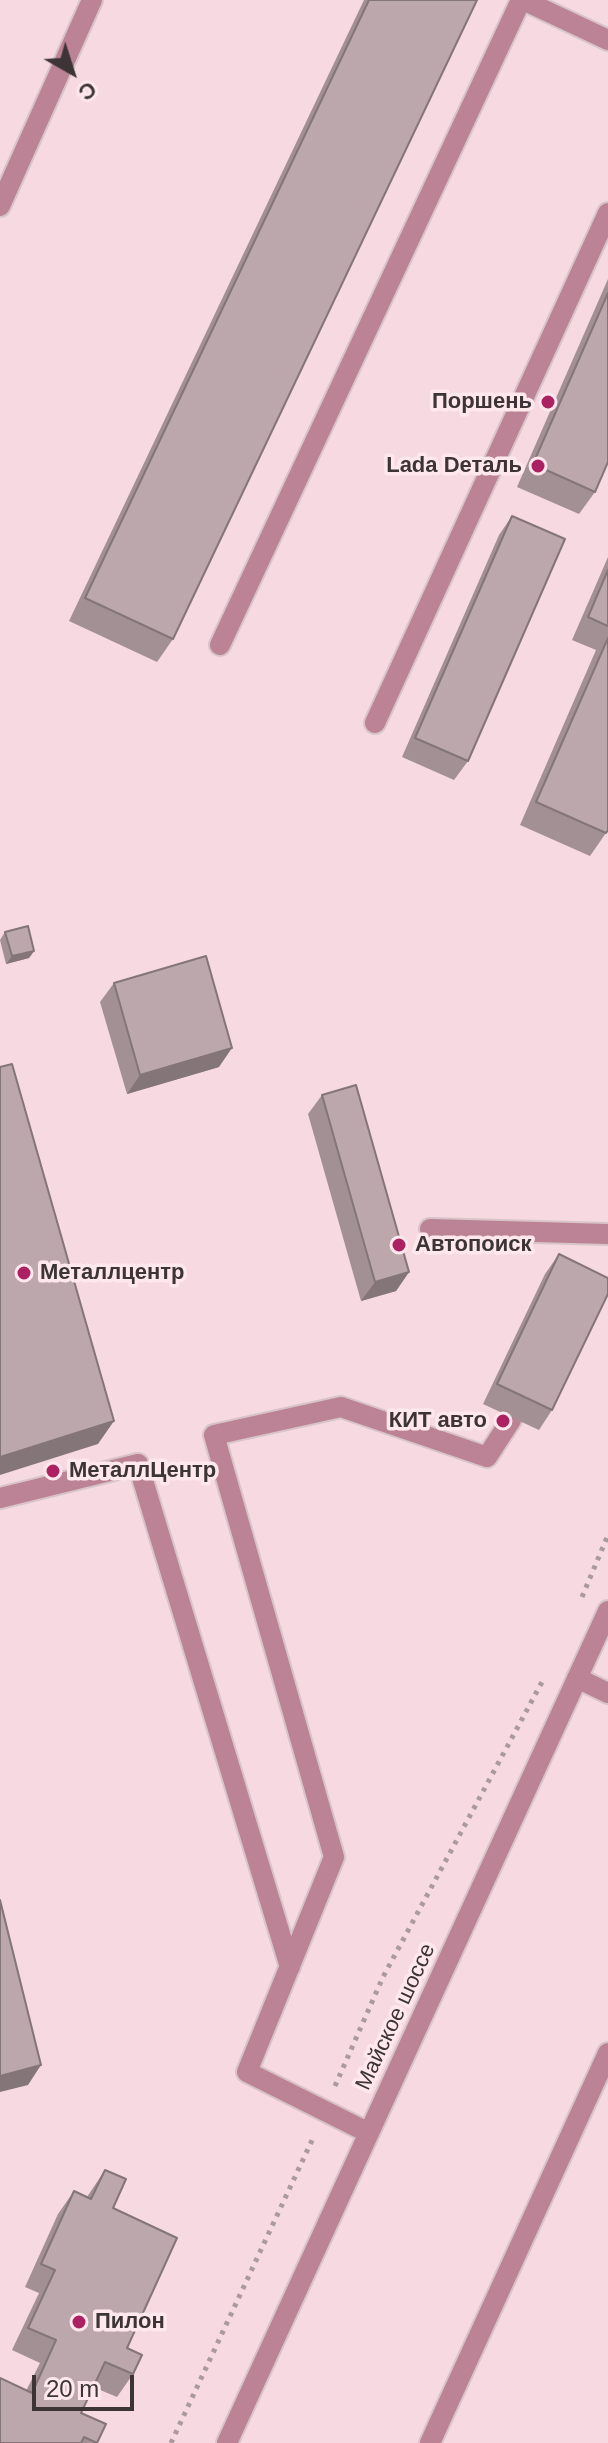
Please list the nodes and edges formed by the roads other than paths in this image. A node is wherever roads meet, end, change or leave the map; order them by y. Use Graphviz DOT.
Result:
graph roads {
  1 [pos="92,0"];
  2 [pos="522,0"];
  3 [pos="608,40"];
  4 [pos="0,206"];
  5 [pos="608,213"];
  6 [pos="220,645"];
  7 [pos="375,723"];
  8 [pos="430,1229"];
  9 [pos="608,1234"];
  10 [pos="511,1420"];
  11 [pos="0,1498"];
  12 [pos="608,1611"];
  13 [pos="577,1678"];
  14 [pos="608,1693"];
  15 [pos="290,1967"];
  16 [pos="608,2053"];
  17 [pos="369,2133"];
  18 [pos="227,2443"];
  19 [pos="430,2443"];
  1 -- 4 [label="street"];
  2 -- 3 [label="street"];
  2 -- 6 [label="street"];
  5 -- 7 [label="street"];
  8 -- 9 [label="street"];
  10 -- 15 [label="street"];
  11 -- 15 [label="street"];
  12 -- 13 [label="street, Майское шоссе"];
  13 -- 14 [label="street"];
  13 -- 17 [label="street, Майское шоссе"];
  15 -- 17 [label="street"];
  16 -- 19 [label="street"];
  17 -- 18 [label="street, Майское шоссе"];
}
